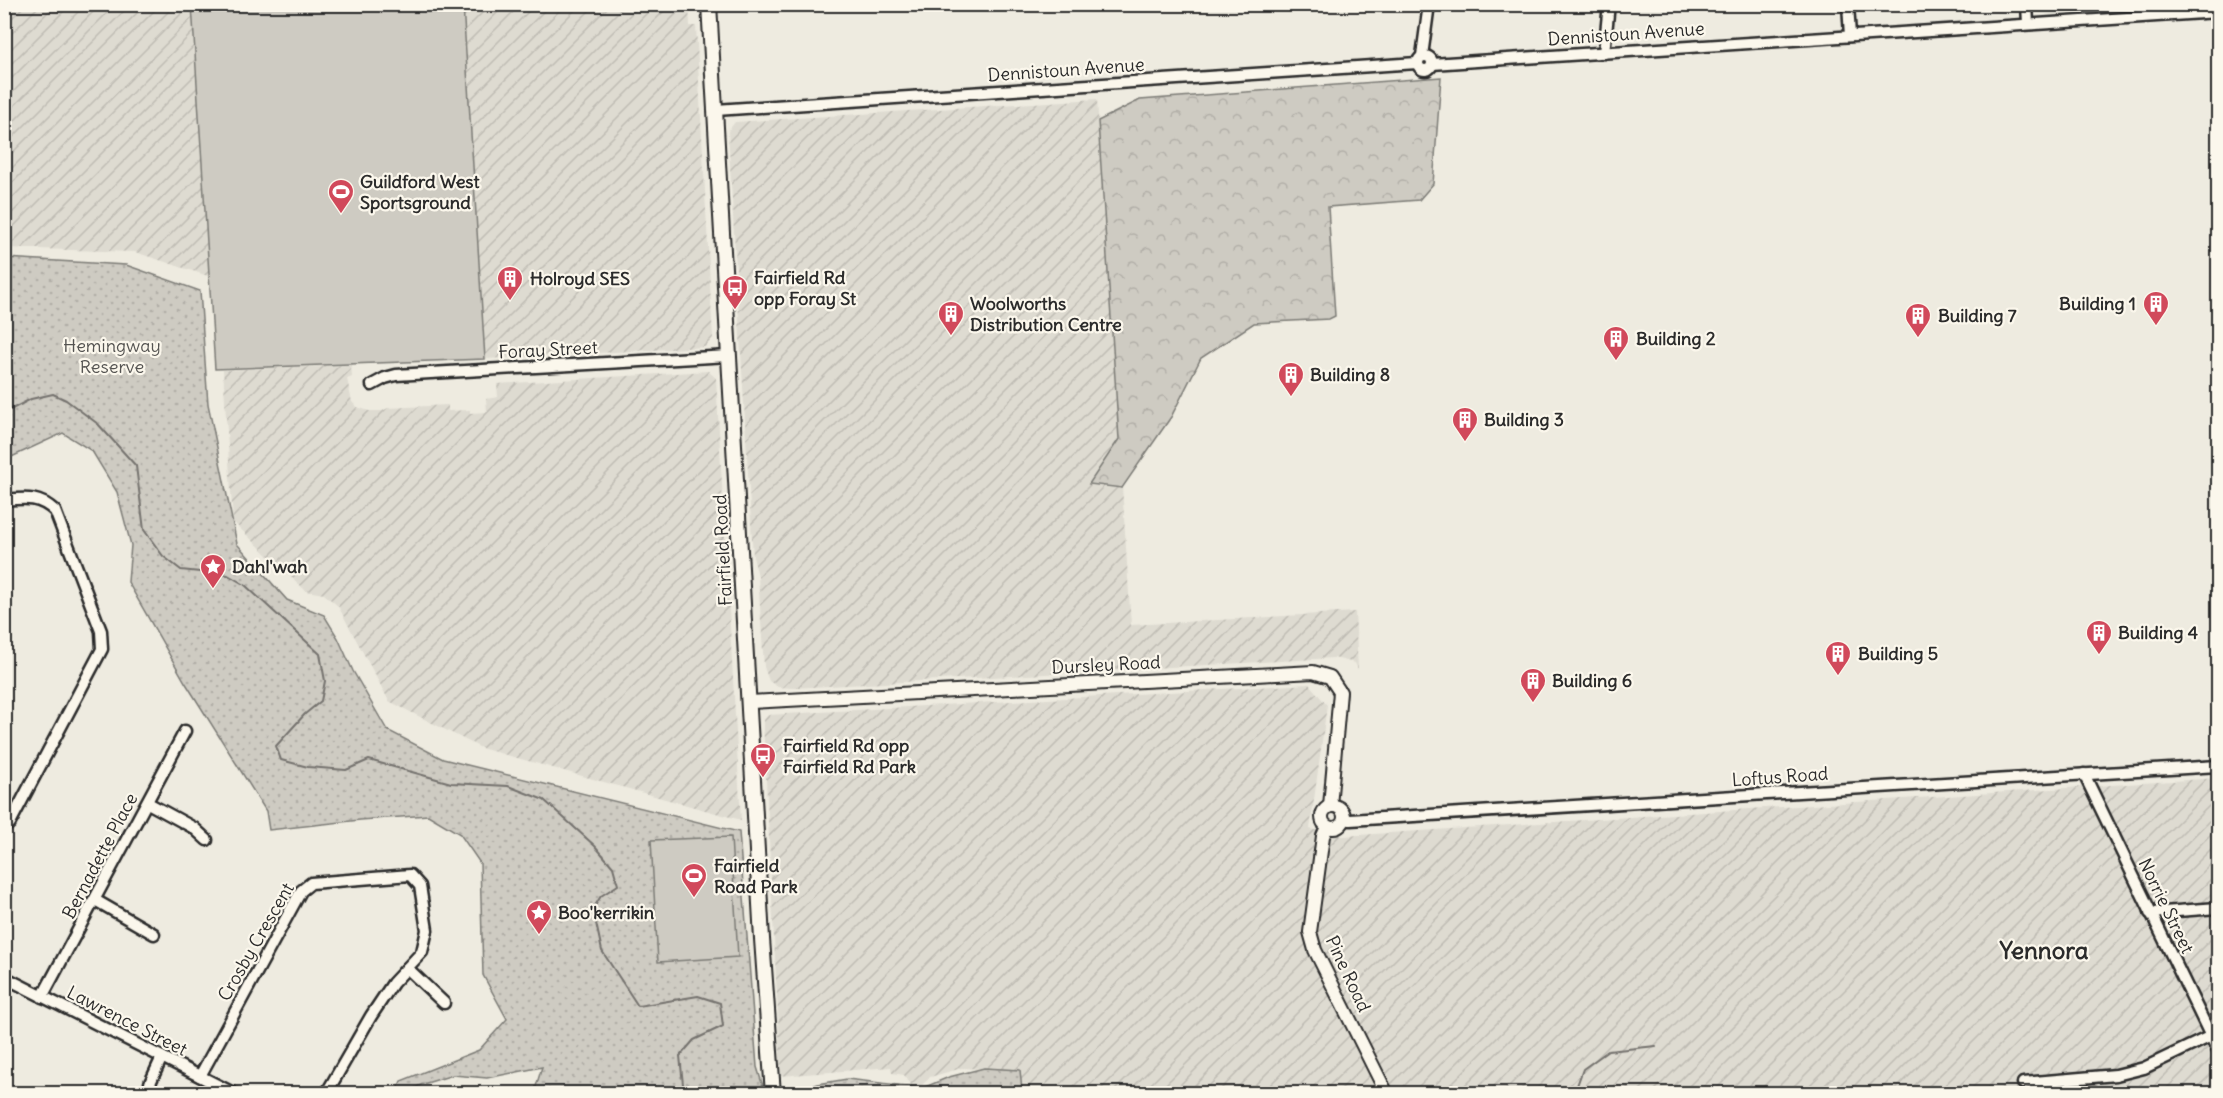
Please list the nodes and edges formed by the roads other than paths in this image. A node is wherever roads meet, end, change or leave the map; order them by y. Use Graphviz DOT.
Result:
graph roads {
  1 [pos="709,4"];
  2 [pos="1429,4"];
  3 [pos="1609,4"];
  4 [pos="1848,4"];
  5 [pos="2027,4"];
  6 [pos="2218,12"];
  7 [pos="2028,24"];
  8 [pos="1850,36"];
  9 [pos="1604,52"];
  10 [pos="1420,60"];
  11 [pos="716,110"];
  12 [pos="729,356"];
  13 [pos="372,385"];
  14 [pos="5,500"];
  15 [pos="750,702"];
  16 [pos="185,731"];
  17 [pos="2218,766"];
  18 [pos="2084,774"];
  19 [pos="148,803"];
  20 [pos="1330,806"];
  21 [pos="1344,819"];
  22 [pos="1327,827"];
  23 [pos="4,828"];
  24 [pos="207,840"];
  25 [pos="95,900"];
  26 [pos="2218,908"];
  27 [pos="2150,913"];
  28 [pos="154,934"];
  29 [pos="407,968"];
  30 [pos="4,977"];
  31 [pos="42,997"];
  32 [pos="444,1003"];
  33 [pos="2211,1036"];
  34 [pos="2218,1051"];
  35 [pos="162,1057"];
  36 [pos="200,1076"];
  37 [pos="2023,1083"];
  38 [pos="153,1094"];
  39 [pos="235,1094"];
  40 [pos="326,1094"];
  41 [pos="773,1094"];
  42 [pos="1387,1094"];
  1 -- 11 [label="main road, Fairfield Road"];
  2 -- 10 [label="street"];
  3 -- 9 [label="street"];
  4 -- 8 [label="street"];
  5 -- 7 [label="street"];
  6 -- 7 [label="street, Dennistoun Avenue"];
  7 -- 8 [label="street, Dennistoun Avenue"];
  8 -- 9 [label="street, Dennistoun Avenue"];
  9 -- 10 [label="street, Dennistoun Avenue"];
  10 -- 11 [label="street, Dennistoun Avenue"];
  11 -- 12 [label="main road, Fairfield Road"];
  12 -- 13 [label="street, Foray Street"];
  12 -- 15 [label="main road, Fairfield Road"];
  14 -- 23 [label="street"];
  15 -- 20 [label="street, Dursley Road"];
  15 -- 41 [label="main road, Fairfield Road"];
  16 -- 19 [label="street, Bernadette Place"];
  17 -- 18 [label="street, Loftus Road"];
  18 -- 21 [label="street, Loftus Road"];
  18 -- 27 [label="street, Norrie Street"];
  19 -- 24 [label="street"];
  19 -- 25 [label="street, Bernadette Place"];
  20 -- 21 [label="street"];
  20 -- 22 [label="street"];
  21 -- 22 [label="street"];
  22 -- 42 [label="street, Pine Road"];
  25 -- 28 [label="street"];
  25 -- 31 [label="street, Bernadette Place"];
  26 -- 27 [label="street"];
  27 -- 33 [label="street, Norrie Street"];
  29 -- 32 [label="street"];
  29 -- 36 [label="street, Crosby Crescent"];
  29 -- 40 [label="street, Crosby Crescent"];
  30 -- 31 [label="street, Lawrence Street"];
  31 -- 35 [label="street, Lawrence Street"];
  33 -- 34 [label="street, Norrie Street"];
  33 -- 37 [label="street"];
  35 -- 36 [label="street, Lawrence Street"];
  35 -- 38 [label="street"];
  36 -- 39 [label="street, Lawrence Street"];
}
